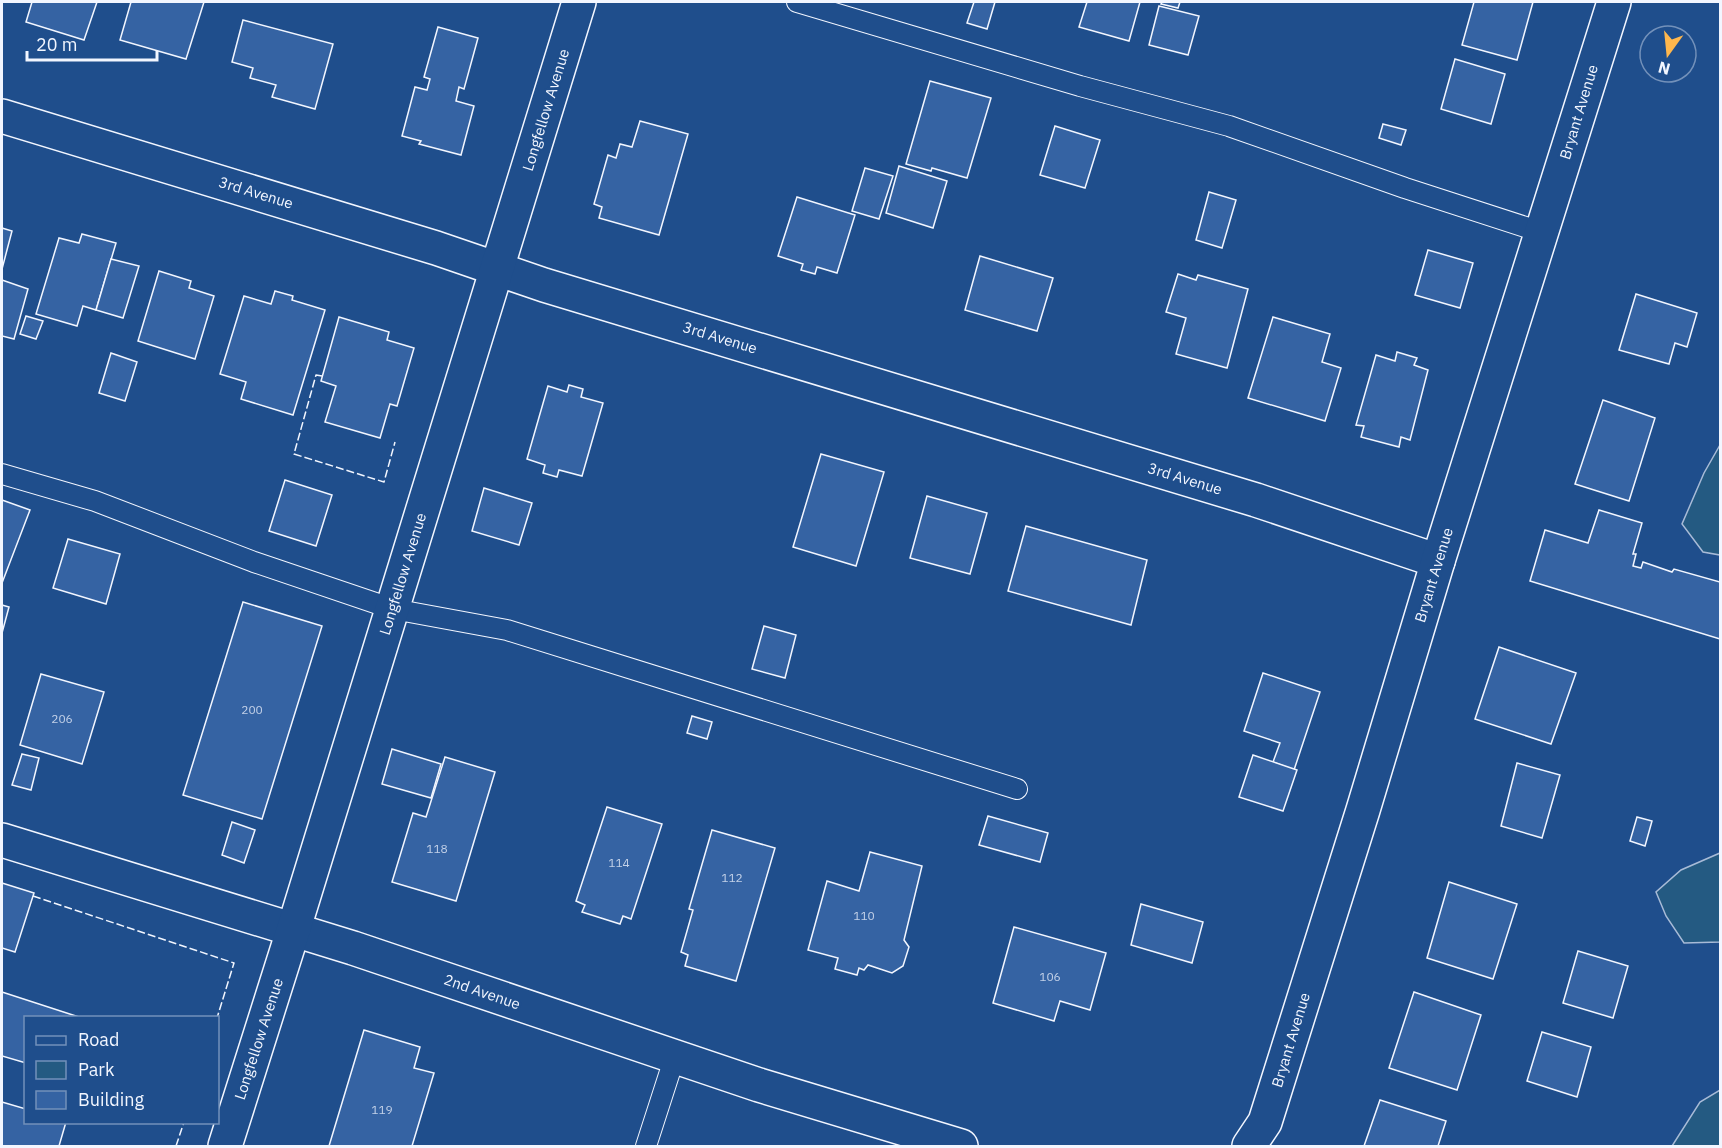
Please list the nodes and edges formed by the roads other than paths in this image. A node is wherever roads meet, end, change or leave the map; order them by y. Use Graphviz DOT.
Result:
graph roads {
  1 [pos="579,2"];
  2 [pos="797,2"];
  3 [pos="1614,2"];
  4 [pos="2,116"];
  5 [pos="1541,232"];
  6 [pos="498,269"];
  7 [pos="2,474"];
  8 [pos="1438,561"];
  9 [pos="393,609"];
  10 [pos="1017,789"];
  11 [pos="2,840"];
  12 [pos="294,931"];
  13 [pos="675,1056"];
  14 [pos="225,1146"];
  15 [pos="646,1146"];
  16 [pos="961,1146"];
  17 [pos="1249,1146"];
  1 -- 6 [label="street, Longfellow Avenue"];
  2 -- 5 [label="lane"];
  3 -- 5 [label="street, Bryant Avenue"];
  4 -- 6 [label="street, 3rd Avenue"];
  5 -- 8 [label="street, Bryant Avenue"];
  6 -- 8 [label="street, 3rd Avenue"];
  6 -- 9 [label="street, Longfellow Avenue"];
  7 -- 9 [label="lane"];
  8 -- 17 [label="street, Bryant Avenue"];
  9 -- 10 [label="lane"];
  9 -- 12 [label="street, Longfellow Avenue"];
  11 -- 12 [label="street, 2nd Avenue"];
  12 -- 13 [label="street, 2nd Avenue"];
  12 -- 14 [label="street, Longfellow Avenue"];
  13 -- 15 [label="lane"];
  13 -- 16 [label="street, 2nd Avenue"];
}
